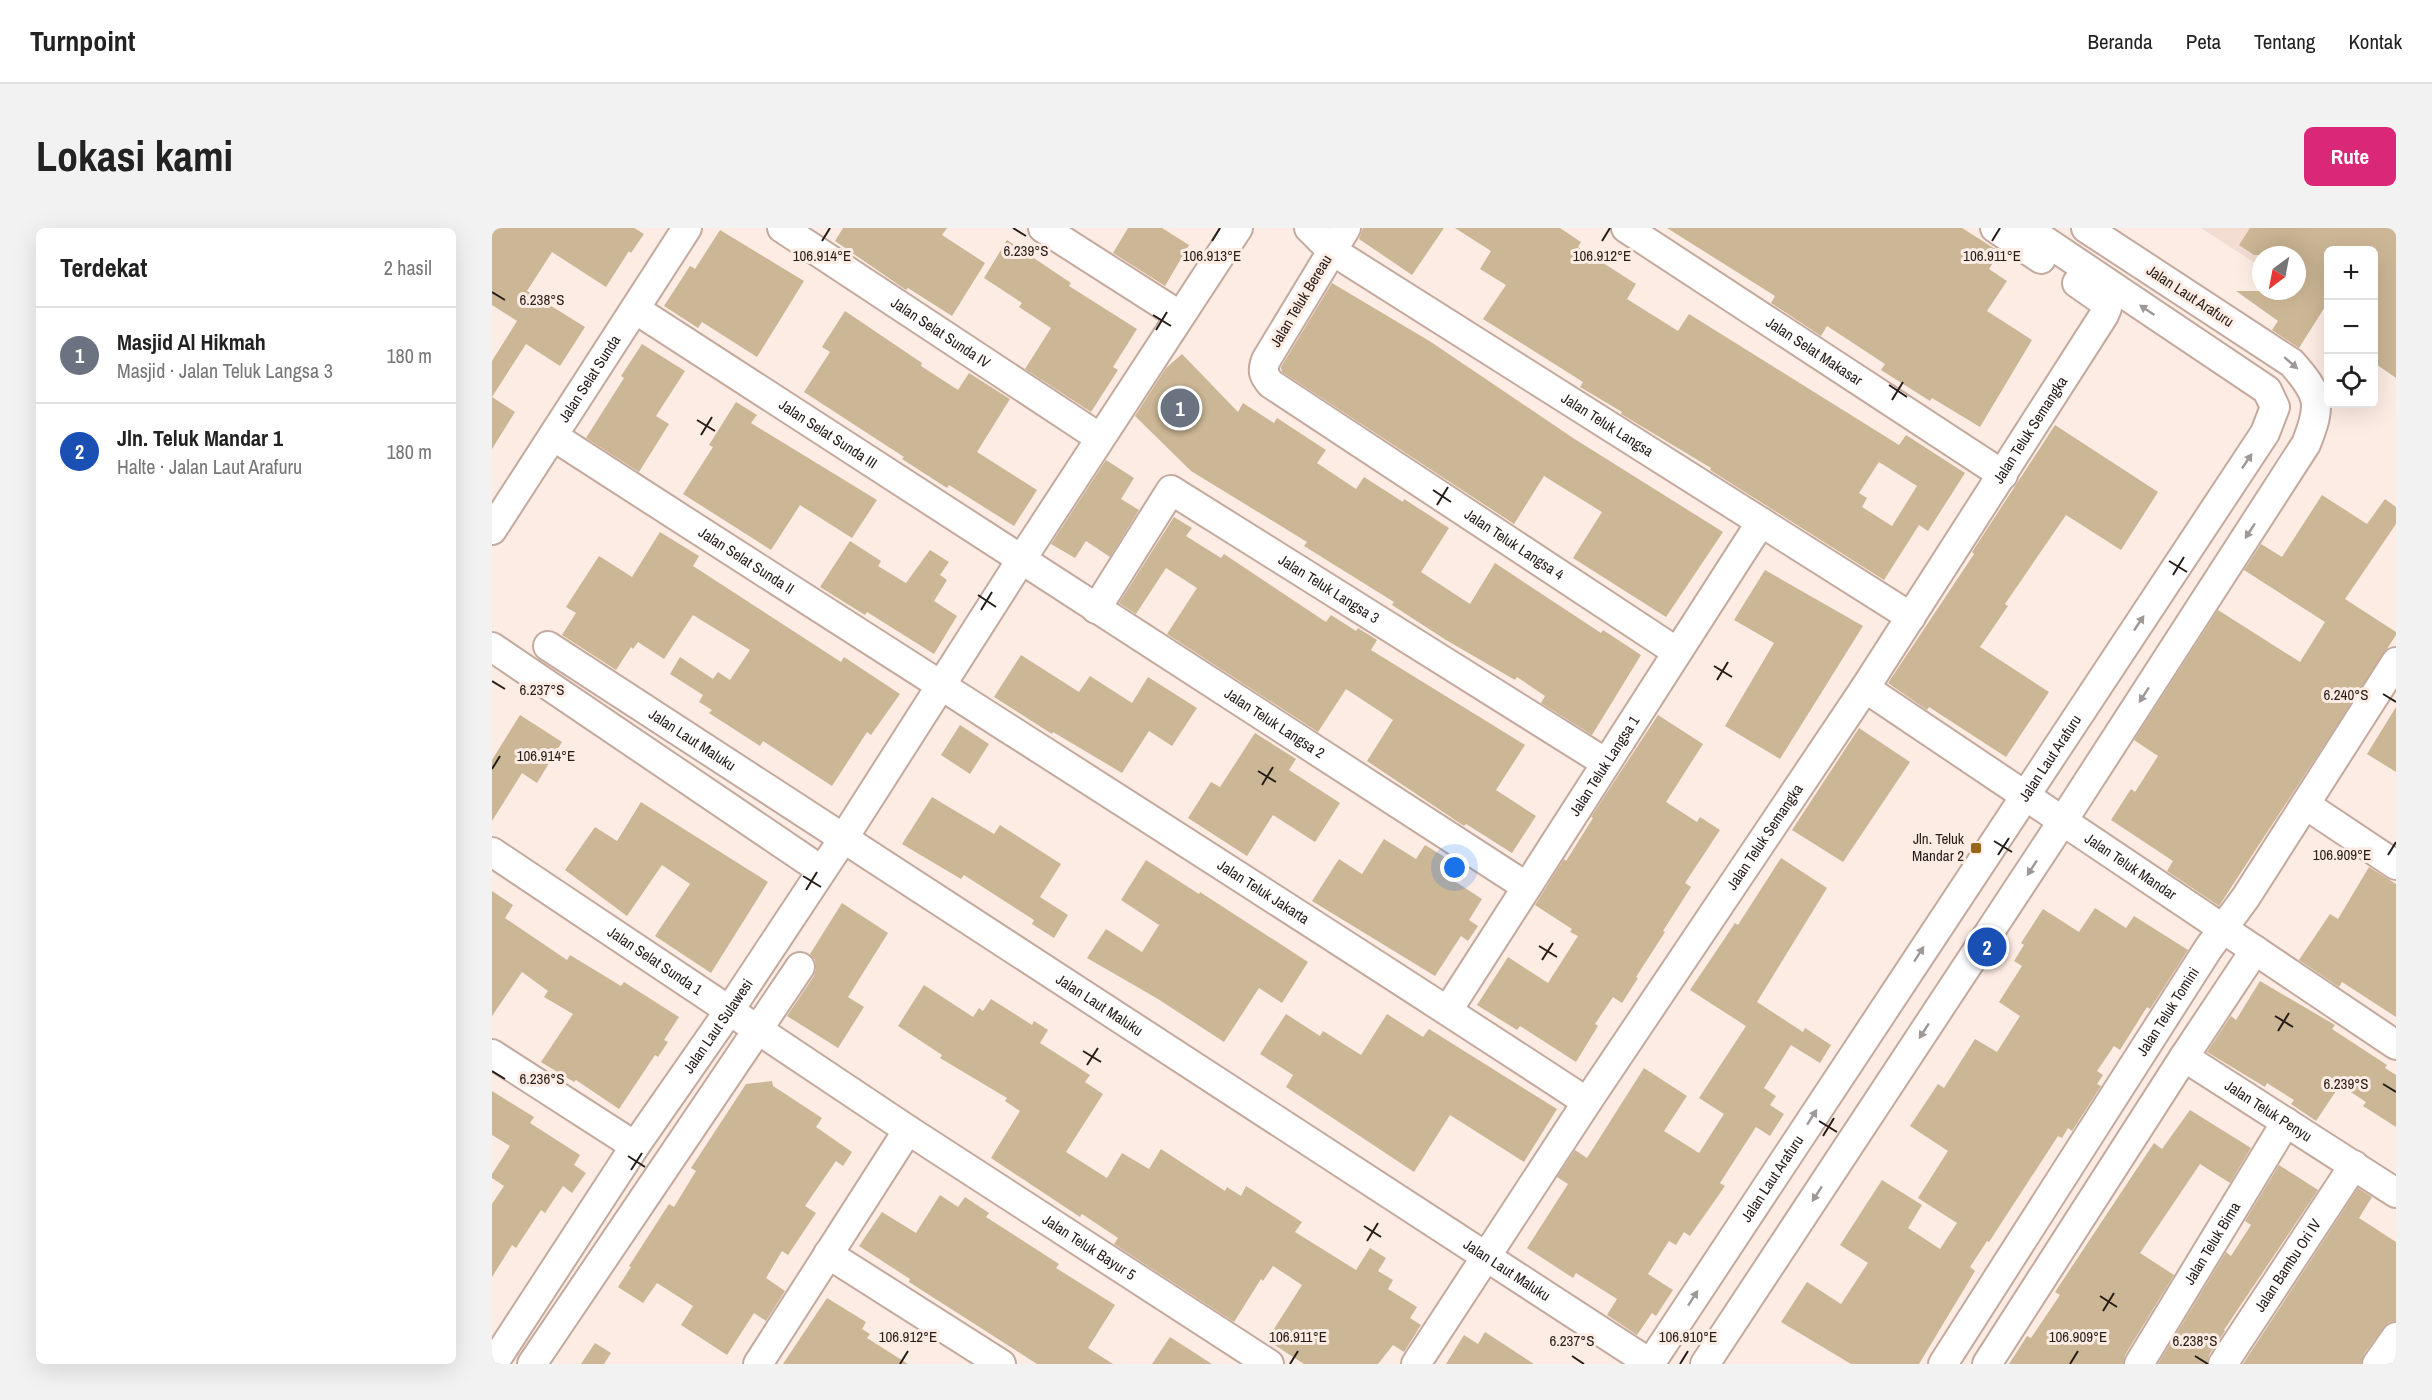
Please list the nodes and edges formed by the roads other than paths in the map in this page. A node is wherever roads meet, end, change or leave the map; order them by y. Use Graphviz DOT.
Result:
graph roads {
  1 [pos="687,228"];
  2 [pos="782,228"];
  3 [pos="1043,228"];
  4 [pos="1238,228"];
  5 [pos="1309,228"];
  6 [pos="1626,228"];
  7 [pos="2086,228"];
  8 [pos="2013,231"];
  9 [pos="1339,239"];
  10 [pos="635,309"];
  11 [pos="1179,315"];
  12 [pos="1264,376"];
  13 [pos="553,436"];
  14 [pos="1100,438"];
  15 [pos="2003,476"];
  16 [pos="1761,522"];
  17 [pos="492,530"];
  18 [pos="1021,560"];
  19 [pos="1096,609"];
  20 [pos="1911,617"];
  21 [pos="548,646"];
  22 [pos="492,647"];
  23 [pos="1677,652"];
  24 [pos="2396,662"];
  25 [pos="940,686"];
  26 [pos="1865,688"];
  27 [pos="1606,763"];
  28 [pos="2025,794"];
  29 [pos="2306,805"];
  30 [pos="2064,819"];
  31 [pos="843,839"];
  32 [pos="492,852"];
  33 [pos="2396,865"];
  34 [pos="821,870"];
  35 [pos="1527,887"];
  36 [pos="2223,927"];
  37 [pos="2255,950"];
  38 [pos="800,967"];
  39 [pos="1448,1010"];
  40 [pos="729,1011"];
  41 [pos="758,1030"];
  42 [pos="2396,1045"];
  43 [pos="492,1054"];
  44 [pos="2184,1057"];
  45 [pos="1587,1102"];
  46 [pos="2286,1122"];
  47 [pos="909,1130"];
  48 [pos="635,1146"];
  49 [pos="2354,1165"];
  50 [pos="2396,1192"];
  51 [pos="828,1254"];
  52 [pos="1486,1256"];
  53 [pos="2396,1337"];
  54 [pos="493,1364"];
  55 [pos="532,1364"];
  56 [pos="758,1364"];
  57 [pos="1001,1364"];
  58 [pos="1269,1364"];
  59 [pos="1416,1364"];
  60 [pos="1650,1364"];
  61 [pos="1705,1364"];
  62 [pos="1943,1364"];
  63 [pos="1987,1364"];
  64 [pos="2139,1364"];
  65 [pos="2223,1364"];
  66 [pos="2377,1364"];
  1 -- 10 [label="street, Jalan Selat Sunda"];
  2 -- 14 [label="street, Jalan Selat Sunda IV"];
  3 -- 11 [label="street"];
  4 -- 11 [label="street, Jalan Laut Sulawesi"];
  5 -- 9 [label="street, Jalan Teluk Langsa"];
  6 -- 15 [label="street, Jalan Selat Makasar"];
  7 -- 30 [label="street, Jalan Laut Arafuru, one-way"];
  8 -- 15 [label="street, Jalan Teluk Semangka"];
  28 -- 8 [label="street, Jalan Laut Arafuru, one-way"];
  9 -- 12 [label="street, Jalan Teluk Bereau"];
  9 -- 16 [label="street, Jalan Teluk Langsa"];
  10 -- 13 [label="street, Jalan Selat Sunda"];
  10 -- 18 [label="street, Jalan Selat Sunda III"];
  11 -- 14 [label="street, Jalan Laut Sulawesi"];
  12 -- 23 [label="street, Jalan Teluk Langsa 4"];
  13 -- 17 [label="street, Jalan Selat Sunda"];
  13 -- 25 [label="street, Jalan Selat Sunda II"];
  14 -- 18 [label="street, Jalan Laut Sulawesi"];
  15 -- 20 [label="street, Jalan Teluk Semangka"];
  16 -- 20 [label="street, Jalan Teluk Langsa"];
  16 -- 23 [label="street, Jalan Teluk Langsa 1"];
  18 -- 19 [label="street, Jalan Teluk Langsa 2"];
  18 -- 25 [label="street, Jalan Laut Sulawesi"];
  19 -- 27 [label="street, Jalan Teluk Langsa 3"];
  19 -- 35 [label="street, Jalan Teluk Langsa 2"];
  20 -- 26 [label="street, Jalan Teluk Semangka"];
  21 -- 31 [label="street, Jalan Laut Maluku"];
  22 -- 34 [label="street"];
  23 -- 27 [label="street, Jalan Teluk Langsa 1"];
  24 -- 29 [label="street, Jalan Teluk Tomini"];
  25 -- 31 [label="street, Jalan Laut Sulawesi"];
  25 -- 39 [label="street, Jalan Teluk Jakarta"];
  26 -- 28 [label="street, Jalan Teluk Mandar"];
  26 -- 45 [label="street, Jalan Teluk Semangka"];
  27 -- 35 [label="street, Jalan Teluk Langsa 1"];
  28 -- 30 [label="street, Jalan Teluk Mandar"];
  60 -- 28 [label="street, Jalan Laut Arafuru, one-way"];
  29 -- 33 [label="street"];
  29 -- 36 [label="street, Jalan Teluk Tomini"];
  30 -- 36 [label="street, Jalan Teluk Mandar"];
  30 -- 61 [label="street, Jalan Laut Arafuru, one-way"];
  31 -- 34 [label="street, Jalan Laut Sulawesi"];
  31 -- 52 [label="street, Jalan Laut Maluku"];
  32 -- 40 [label="street, Jalan Selat Sunda 1"];
  34 -- 40 [label="street, Jalan Laut Sulawesi"];
  35 -- 39 [label="street, Jalan Teluk Langsa 1"];
  36 -- 37 [label="street, Jalan Teluk Mandar"];
  36 -- 62 [label="street, Jalan Teluk Tomini"];
  37 -- 42 [label="street, Jalan Teluk Mandar"];
  37 -- 44 [label="street"];
  38 -- 41 [label="street"];
  39 -- 45 [label="street, Jalan Teluk Jakarta"];
  40 -- 41 [label="street, Jalan Selat Sunda 1"];
  40 -- 48 [label="street, Jalan Laut Sulawesi"];
  41 -- 47 [label="street, Jalan Selat Sunda 1"];
  41 -- 55 [label="street"];
  43 -- 48 [label="street"];
  44 -- 46 [label="street, Jalan Teluk Penyu"];
  44 -- 63 [label="street"];
  45 -- 52 [label="street, Jalan Teluk Semangka"];
  46 -- 49 [label="street, Jalan Teluk Penyu"];
  46 -- 64 [label="street, Jalan Teluk Bima"];
  47 -- 51 [label="street"];
  47 -- 58 [label="street, Jalan Teluk Bayur 5"];
  48 -- 54 [label="street, Jalan Laut Sulawesi"];
  49 -- 50 [label="street, Jalan Teluk Penyu"];
  49 -- 65 [label="street, Jalan Bambu Ori IV"];
  51 -- 56 [label="street"];
  51 -- 57 [label="street"];
  52 -- 59 [label="street, Jalan Teluk Semangka"];
  52 -- 60 [label="street, Jalan Laut Maluku"];
  53 -- 66 [label="street"];
}
